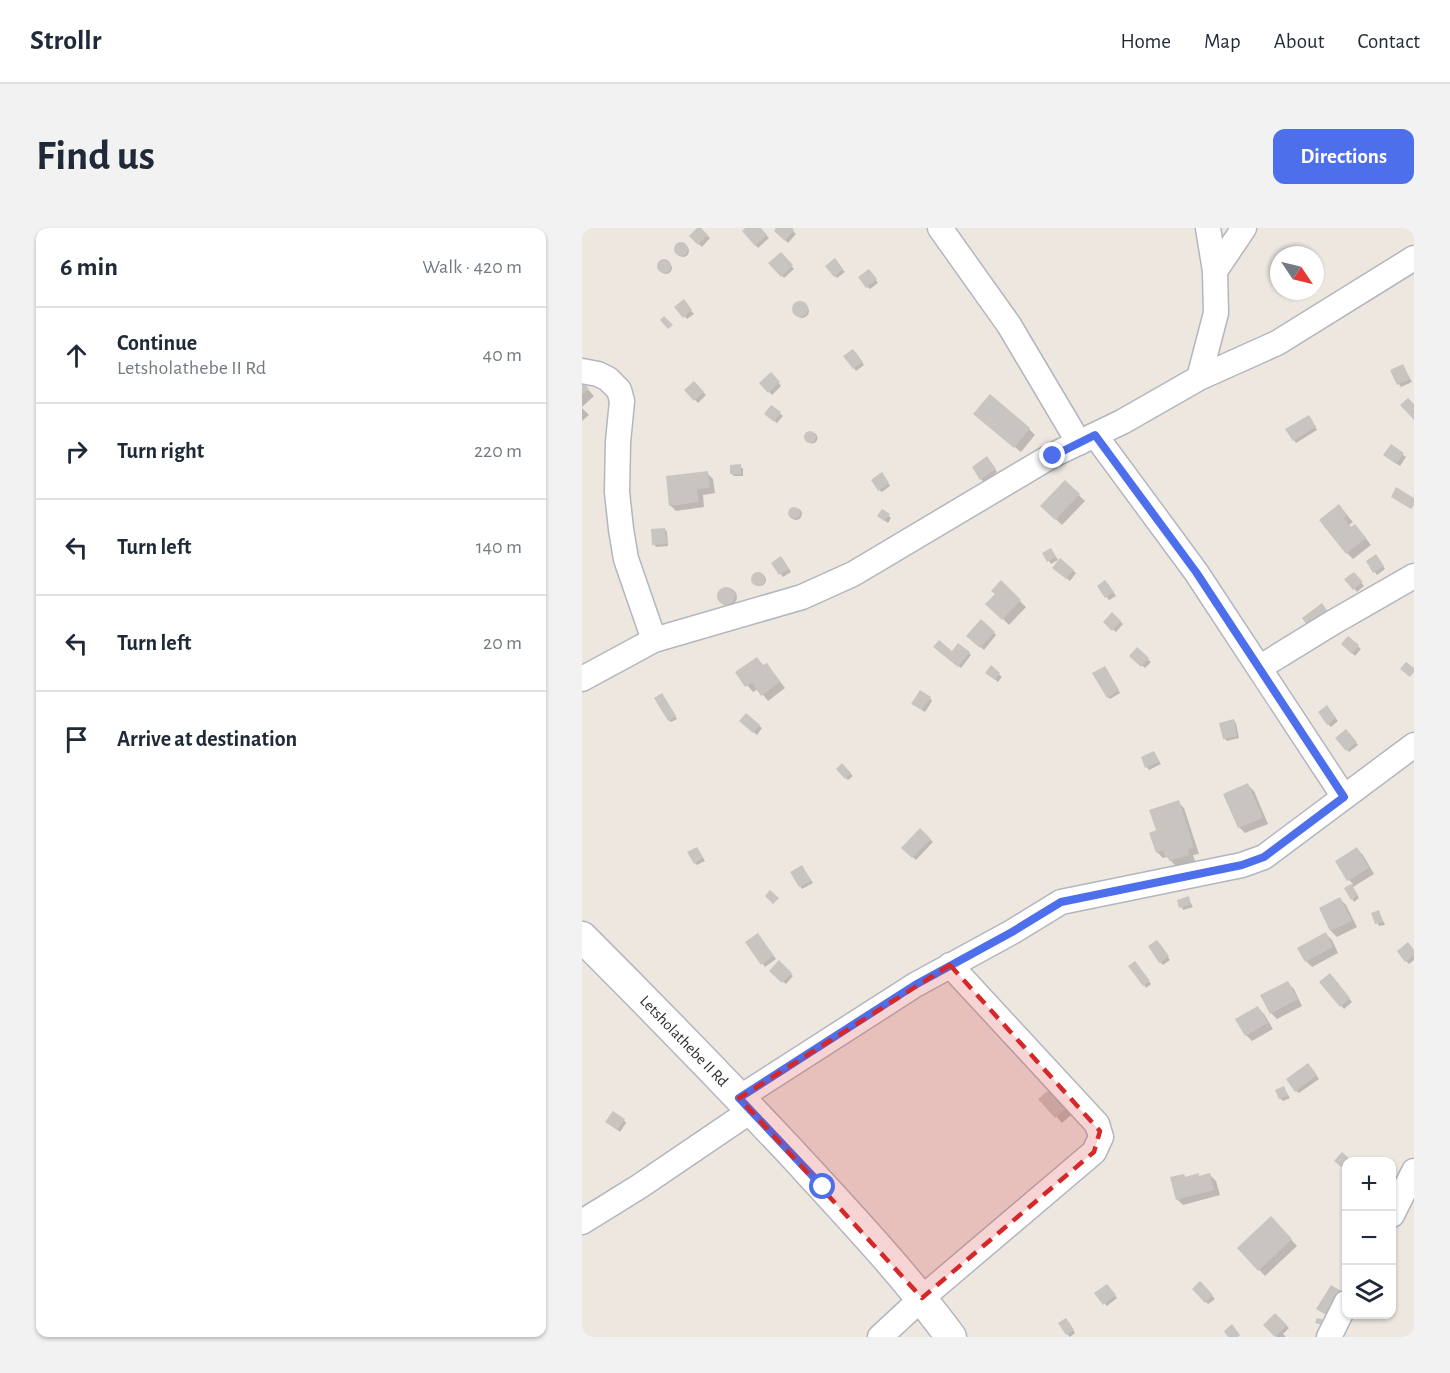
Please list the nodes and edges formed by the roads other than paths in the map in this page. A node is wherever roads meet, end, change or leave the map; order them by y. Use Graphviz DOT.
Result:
graph roads {
  1 [pos="940,228"];
  2 [pos="1208,228"];
  3 [pos="1244,228"];
  4 [pos="1414,258"];
  5 [pos="1215,272"];
  6 [pos="582,371"];
  7 [pos="1199,378"];
  8 [pos="1087,439"];
  9 [pos="1414,576"];
  10 [pos="654,640"];
  11 [pos="1259,668"];
  12 [pos="582,679"];
  13 [pos="1414,745"];
  14 [pos="1344,797"];
  15 [pos="582,937"];
  16 [pos="950,965"];
  17 [pos="745,1104"];
  18 [pos="1414,1171"];
  19 [pos="1394,1211"];
  20 [pos="582,1222"];
  21 [pos="922,1298"];
  22 [pos="1342,1313"];
  23 [pos="880,1337"];
  24 [pos="951,1337"];
  25 [pos="1329,1337"];
  1 -- 8 [label="street"];
  2 -- 5 [label="street"];
  3 -- 5 [label="street"];
  4 -- 7 [label="street"];
  5 -- 7 [label="street"];
  6 -- 10 [label="street"];
  7 -- 8 [label="street"];
  8 -- 10 [label="street"];
  8 -- 11 [label="street"];
  9 -- 11 [label="street"];
  10 -- 12 [label="street"];
  11 -- 14 [label="street"];
  13 -- 14 [label="street"];
  14 -- 16 [label="street"];
  15 -- 17 [label="street, Letsholathebe II Rd"];
  16 -- 17 [label="street"];
  16 -- 21 [label="street"];
  17 -- 20 [label="street"];
  17 -- 21 [label="street, Letsholathebe II Rd"];
  18 -- 19 [label="street"];
  21 -- 23 [label="street"];
  21 -- 24 [label="street, Letsholathebe II Rd"];
  22 -- 25 [label="street"];
}
